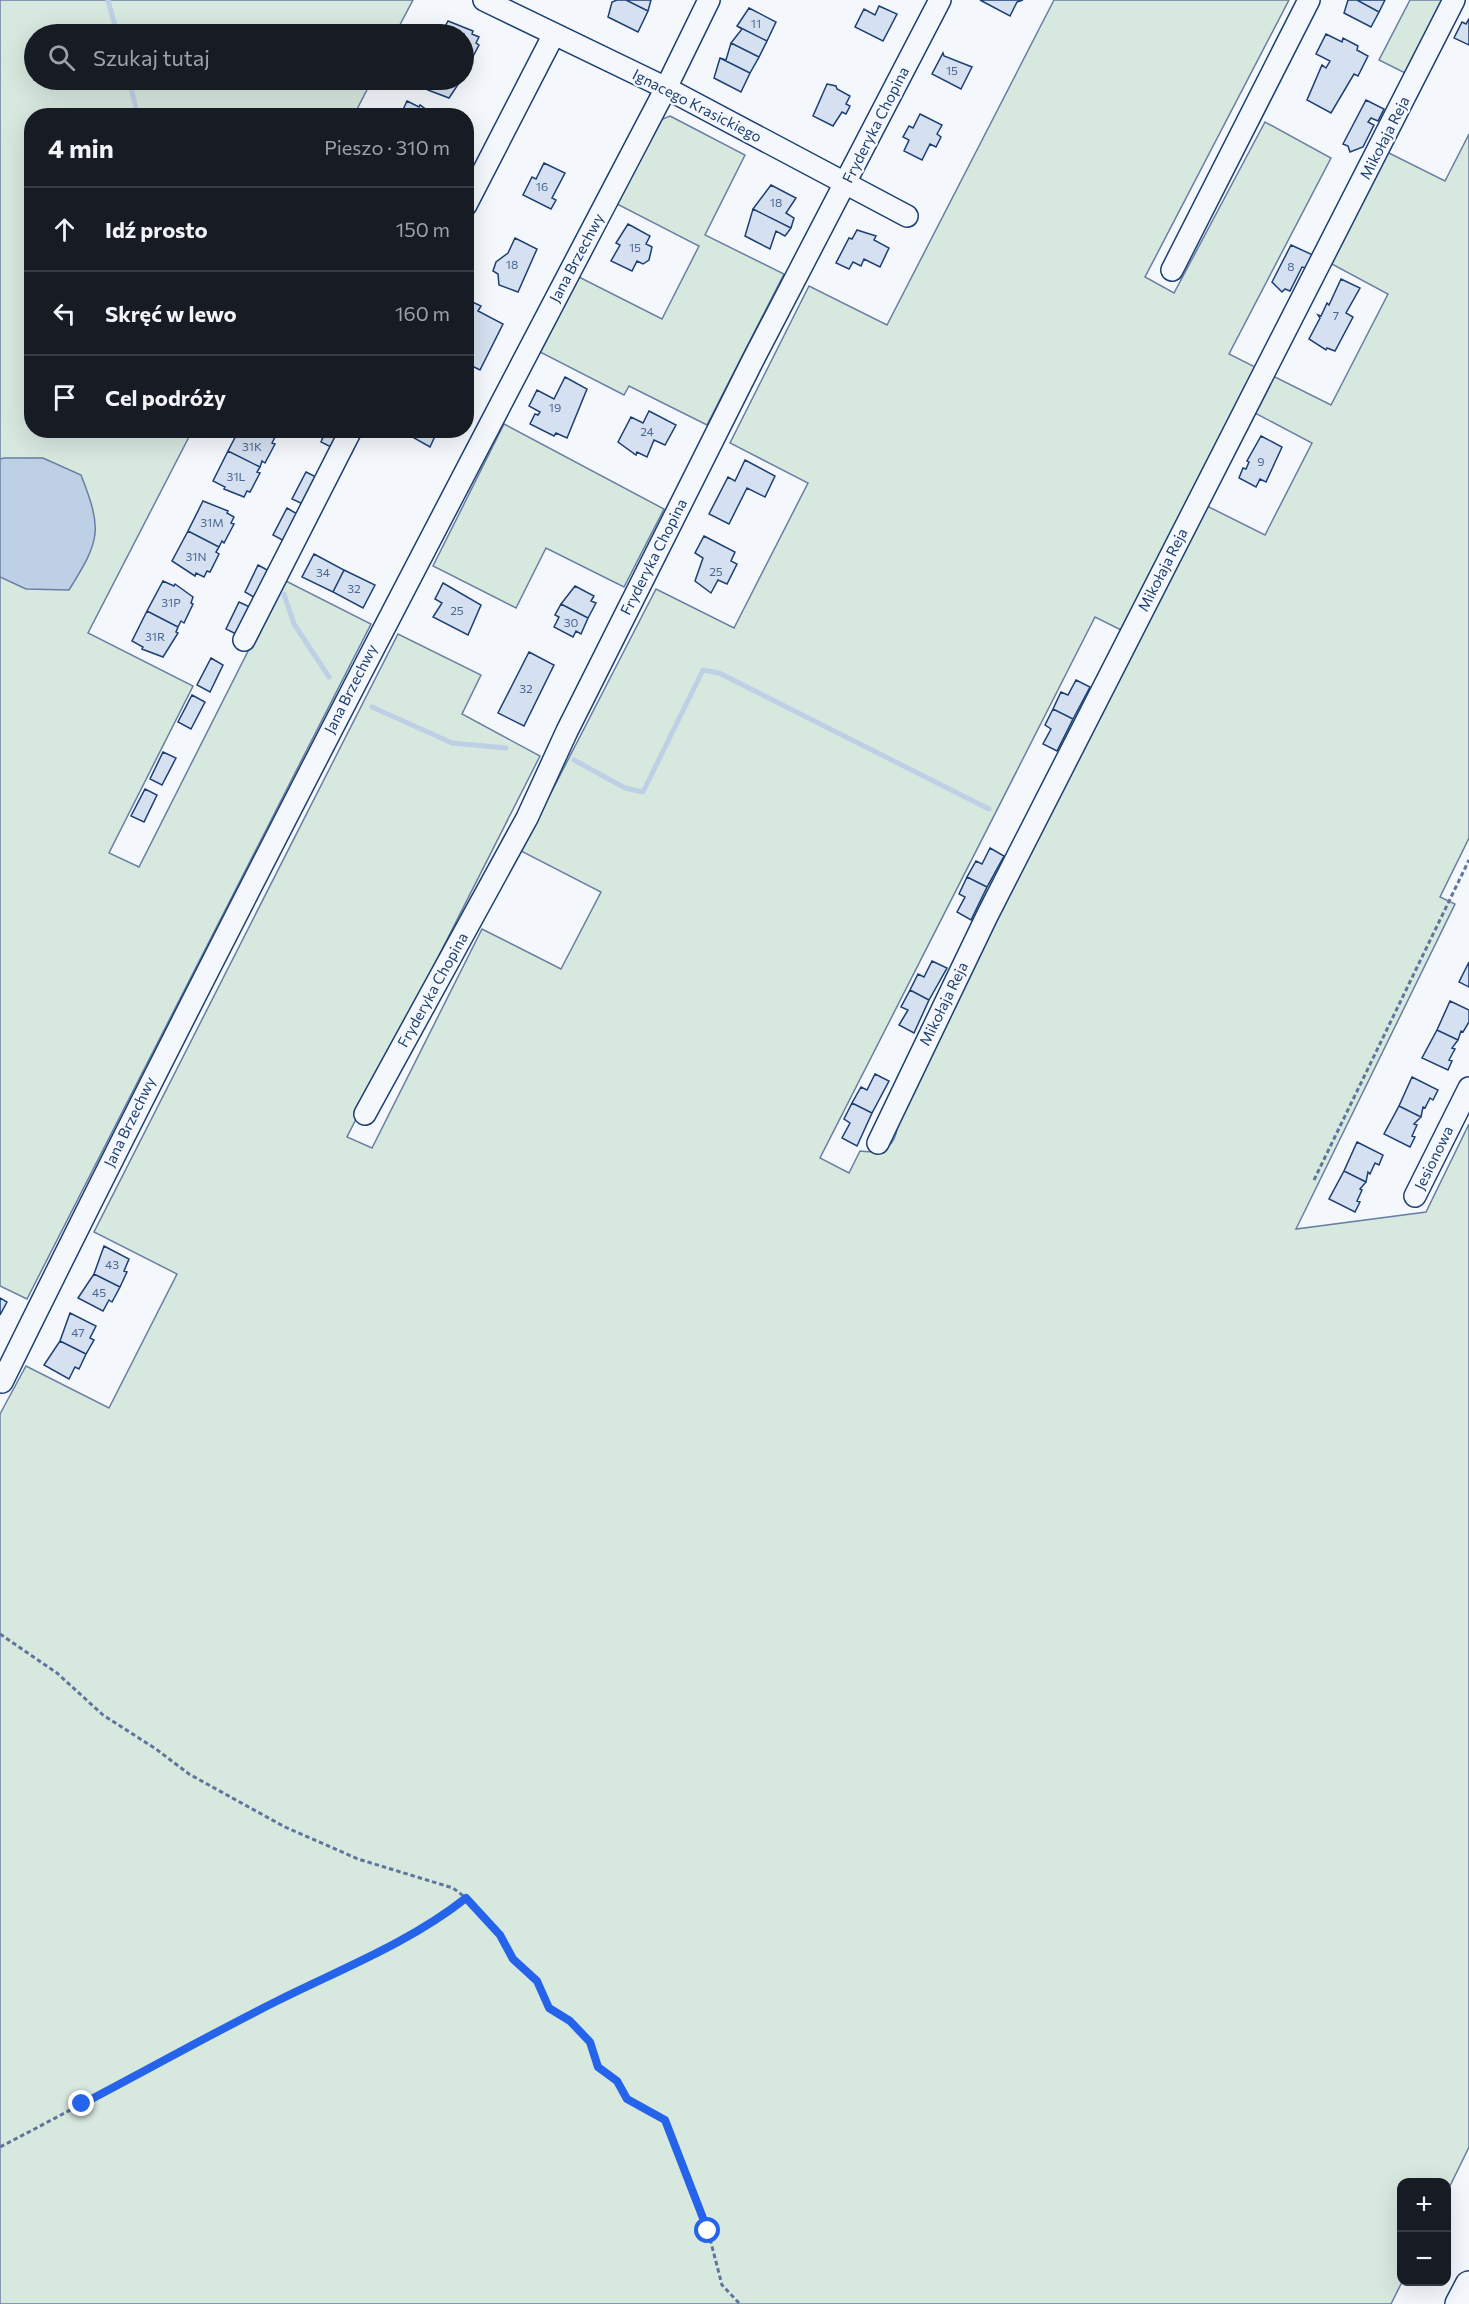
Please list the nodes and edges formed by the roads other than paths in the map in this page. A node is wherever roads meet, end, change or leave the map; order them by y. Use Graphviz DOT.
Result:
graph roads {
  1 [pos="484,0"];
  2 [pos="709,0"];
  3 [pos="940,0"];
  4 [pos="1310,0"];
  5 [pos="1454,0"];
  6 [pos="554,34"];
  7 [pos="666,88"];
  8 [pos="846,184"];
  9 [pos="474,189"];
  10 [pos="907,216"];
  11 [pos="1172,270"];
  12 [pos="347,438"];
  13 [pos="244,640"];
  14 [pos="1469,1088"];
  15 [pos="365,1114"];
  16 [pos="878,1143"];
  17 [pos="1415,1196"];
  18 [pos="2,1382"];
  19 [pos="1469,2285"];
  20 [pos="1459,2304"];
  1 -- 6 [label="street, Ignacego Krasickiego"];
  2 -- 7 [label="street, Jana Brzechwy"];
  3 -- 8 [label="street, Fryderyka Chopina"];
  4 -- 11 [label="street"];
  5 -- 16 [label="street, Mikołaja Reja"];
  6 -- 7 [label="street, Ignacego Krasickiego"];
  6 -- 9 [label="street"];
  7 -- 8 [label="street, Ignacego Krasickiego"];
  7 -- 18 [label="street, Jana Brzechwy"];
  8 -- 10 [label="street, Ignacego Krasickiego"];
  8 -- 15 [label="street, Fryderyka Chopina"];
  12 -- 13 [label="street"];
  14 -- 17 [label="street, Jesionowa"];
  19 -- 20 [label="main road"];
}
